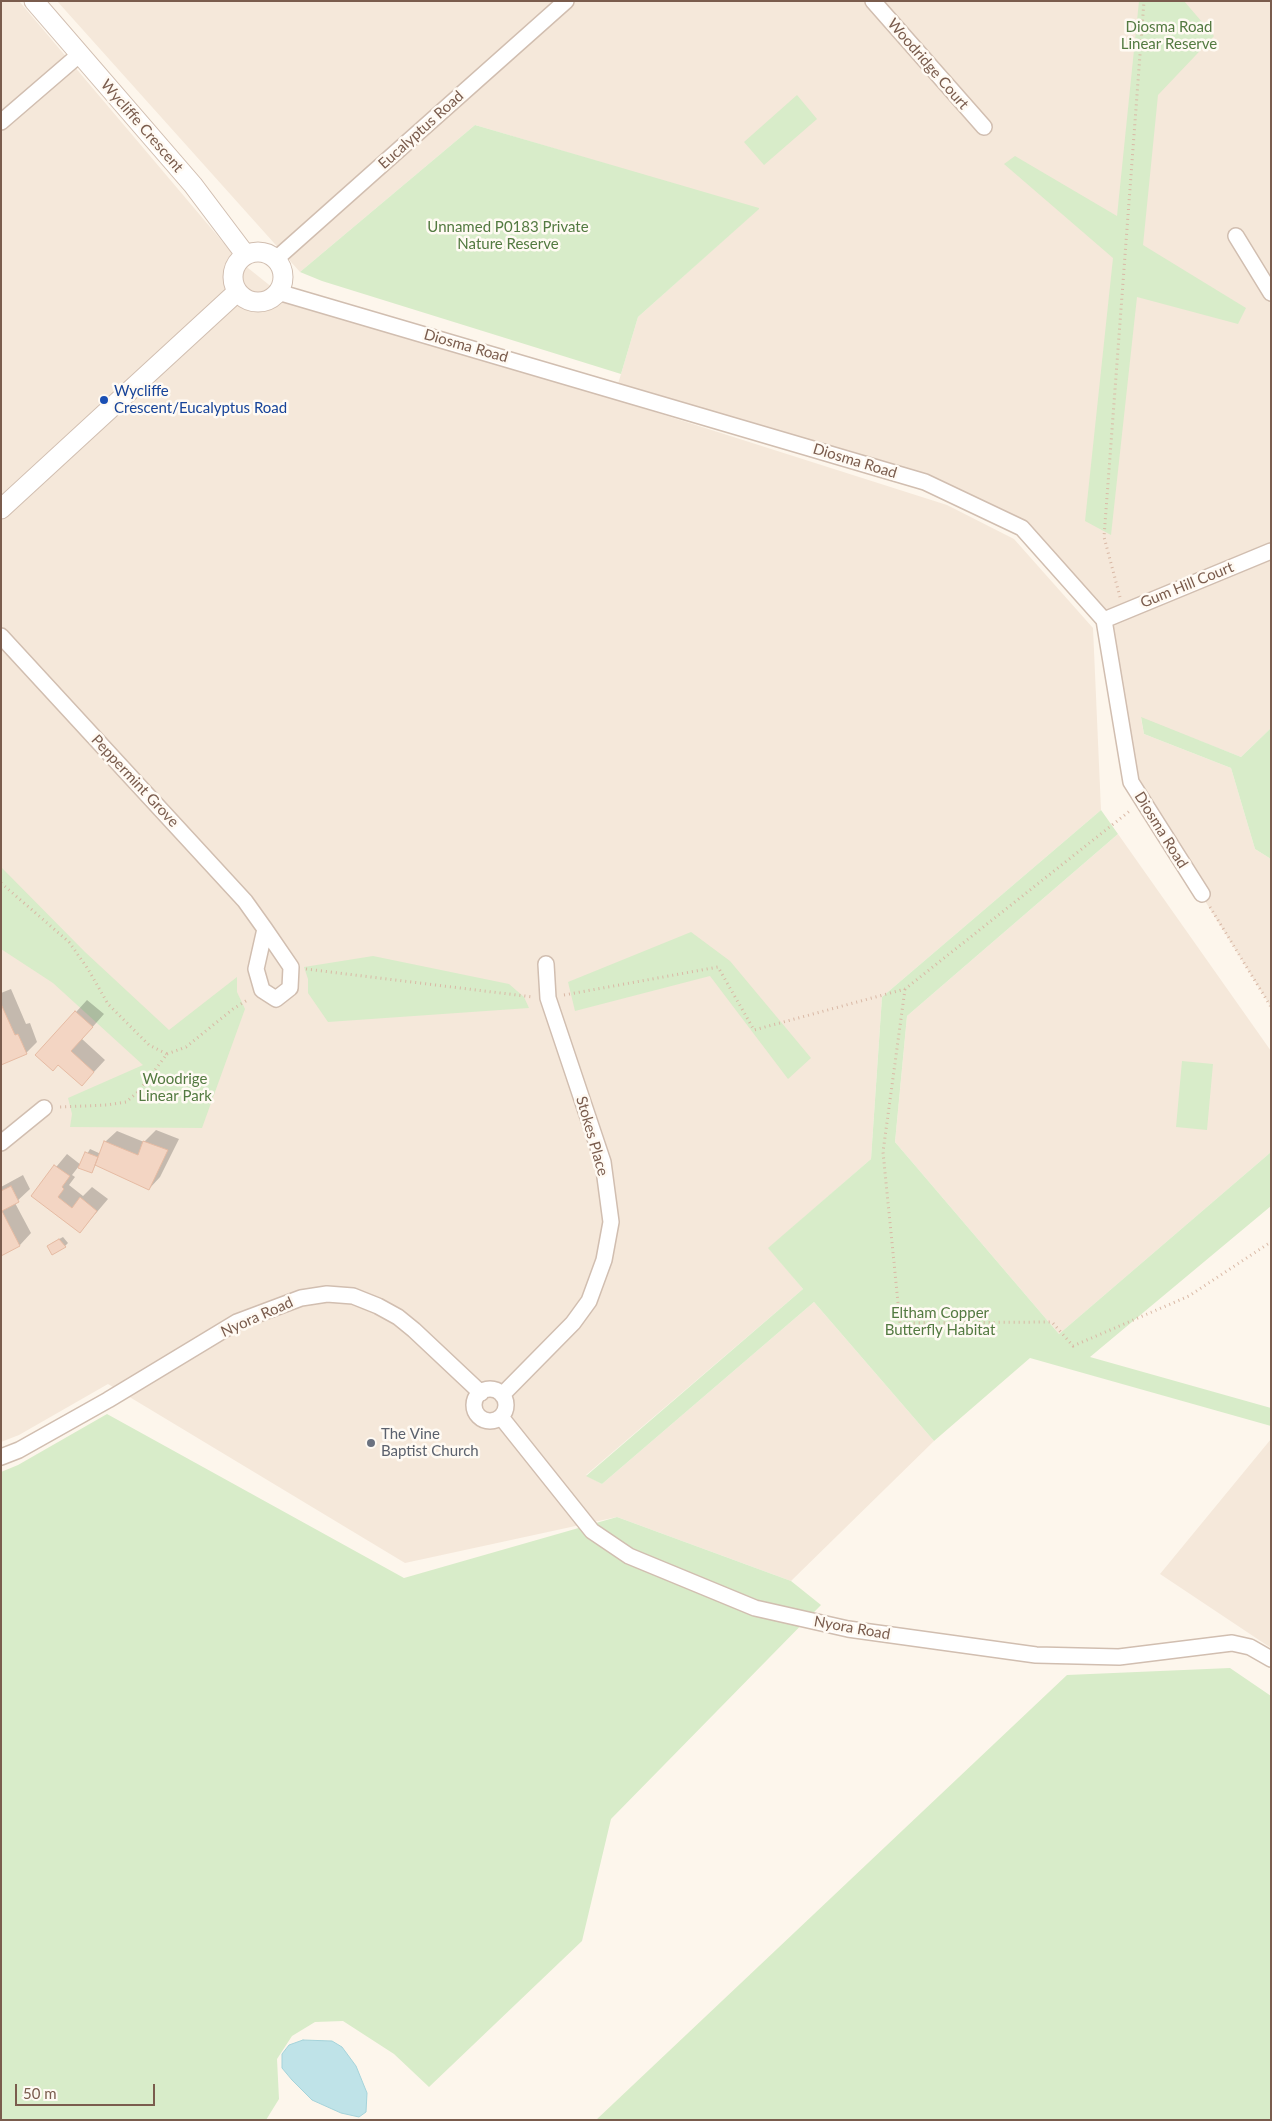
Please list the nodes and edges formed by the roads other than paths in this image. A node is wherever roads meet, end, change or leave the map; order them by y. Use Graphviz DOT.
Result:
graph roads {
  1 [pos="34,1"];
  2 [pos="566,1"];
  3 [pos="873,1"];
  4 [pos="80,54"];
  5 [pos="1,122"];
  6 [pos="984,127"];
  7 [pos="1236,236"];
  8 [pos="245,254"];
  9 [pos="276,259"];
  10 [pos="237,292"];
  11 [pos="278,292"];
  12 [pos="1271,293"];
  13 [pos="1,509"];
  14 [pos="1271,551"];
  15 [pos="1104,620"];
  16 [pos="1,636"];
  17 [pos="1202,894"];
  18 [pos="265,929"];
  19 [pos="546,964"];
  20 [pos="44,1108"];
  21 [pos="1,1143"];
  22 [pos="481,1393"];
  23 [pos="502,1395"];
  24 [pos="501,1417"];
  25 [pos="1,1458"];
  26 [pos="1271,1660"];
  1 -- 4 [label="street, Wycliffe Crescent"];
  2 -- 9 [label="street, Eucalyptus Road"];
  3 -- 6 [label="street, Woodridge Court"];
  4 -- 5 [label="street"];
  4 -- 8 [label="street, Wycliffe Crescent"];
  7 -- 12 [label="street"];
  8 -- 9 [label="street"];
  8 -- 10 [label="street"];
  9 -- 11 [label="street"];
  10 -- 11 [label="street"];
  10 -- 13 [label="street"];
  11 -- 15 [label="street, Diosma Road"];
  14 -- 15 [label="street, Gum Hill Court"];
  15 -- 17 [label="street, Diosma Road"];
  16 -- 18 [label="street, Peppermint Grove"];
  18 -- 18 [label="street, Peppermint Grove"];
  19 -- 23 [label="street, Stokes Place"];
  20 -- 21 [label="street"];
  22 -- 23 [label="street"];
  22 -- 24 [label="street"];
  22 -- 25 [label="street, Nyora Road"];
  23 -- 24 [label="street"];
  24 -- 26 [label="street, Nyora Road"];
}
